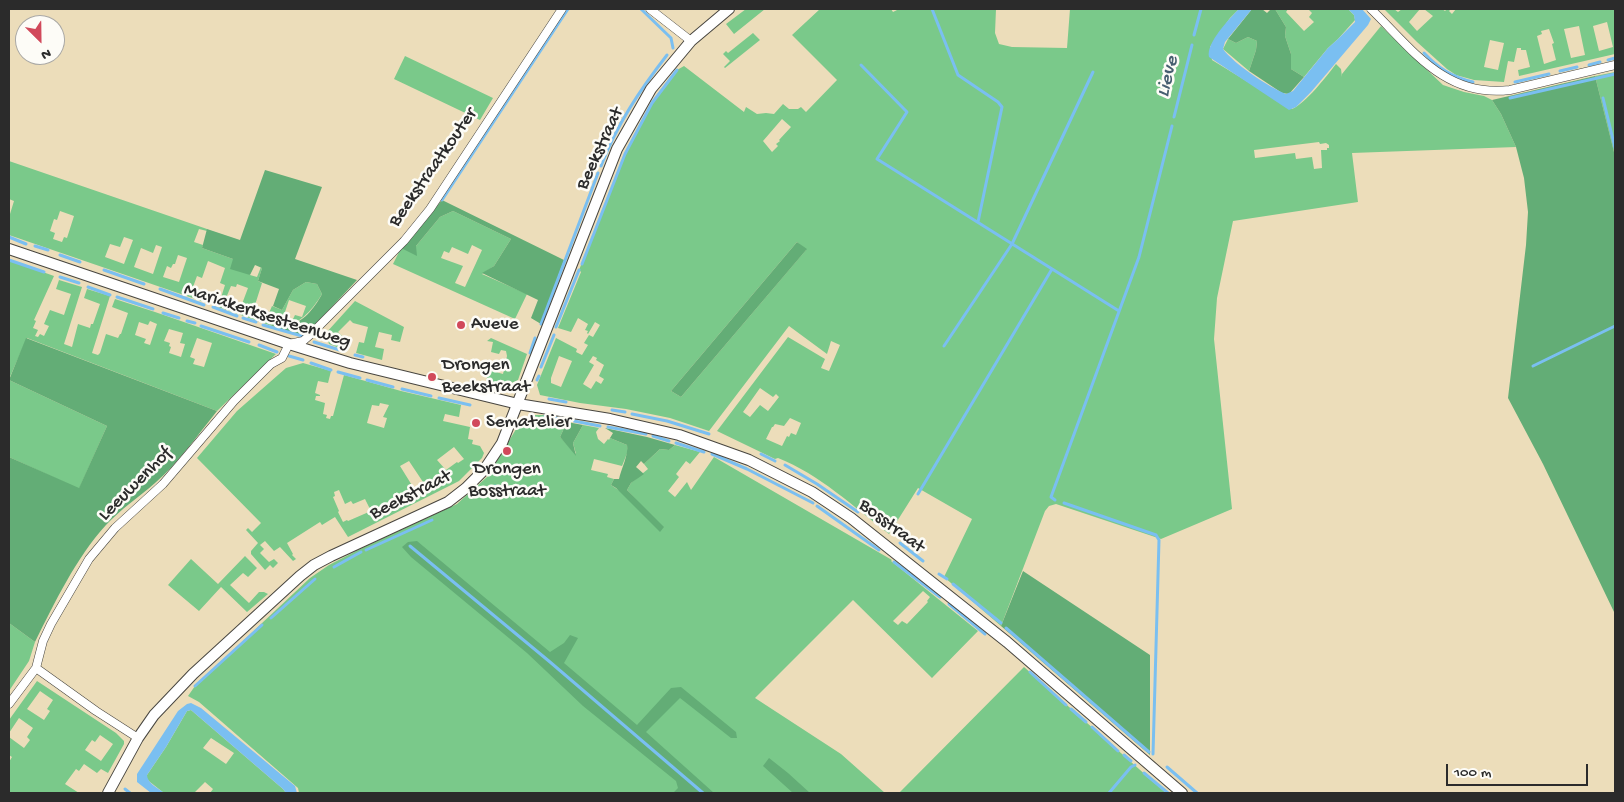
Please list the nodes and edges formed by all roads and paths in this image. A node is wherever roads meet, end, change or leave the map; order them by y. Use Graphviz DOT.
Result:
graph roads {
  1 [pos="562,9"];
  2 [pos="650,9"];
  3 [pos="729,9"];
  4 [pos="1371,9"];
  5 [pos="691,41"];
  6 [pos="1615,66"];
  7 [pos="9,249"];
  8 [pos="289,344"];
  9 [pos="518,404"];
  10 [pos="36,668"];
  11 [pos="9,704"];
  12 [pos="138,738"];
  13 [pos="108,793"];
  14 [pos="1182,793"];
  1 -- 8 [label="street, Beekstraatkouter"];
  2 -- 5 [label="street"];
  3 -- 5 [label="street, Beekstraat"];
  4 -- 6 [label="street"];
  5 -- 9 [label="street, Beekstraat"];
  7 -- 8 [label="street, Mariakerksesteenweg"];
  8 -- 9 [label="street, Mariakerksesteenweg"];
  8 -- 10 [label="street, Leeuwenhof"];
  9 -- 12 [label="street, Beekstraat"];
  9 -- 14 [label="street, Bosstraat"];
  10 -- 11 [label="street, Leeuwenhof"];
  10 -- 12 [label="street"];
  12 -- 13 [label="street, Beekstraat"];
}
